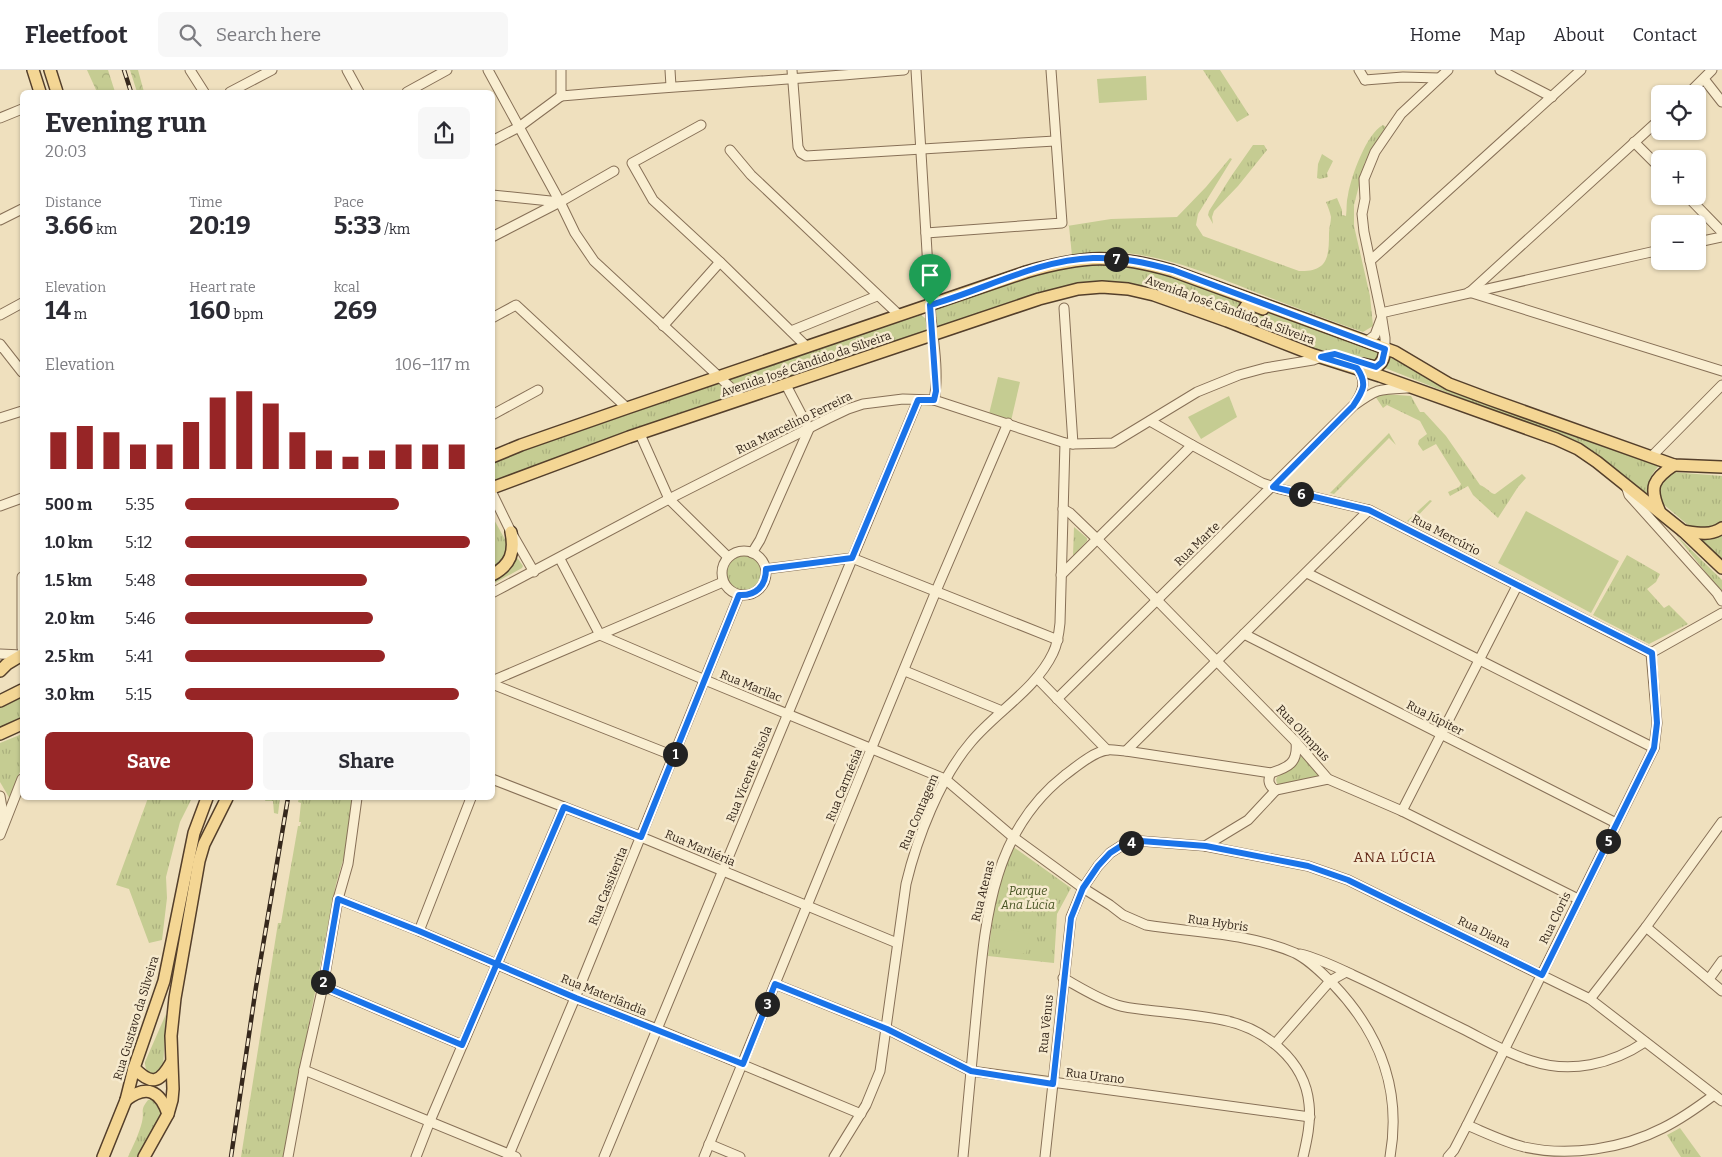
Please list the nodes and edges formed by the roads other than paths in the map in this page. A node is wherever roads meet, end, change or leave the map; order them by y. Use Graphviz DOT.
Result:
graph roads {
  1 [pos="33,70"];
  2 [pos="50,70"];
  3 [pos="190,70"];
  4 [pos="272,70"];
  5 [pos="347,70"];
  6 [pos="447,70"];
  7 [pos="488,70"];
  8 [pos="561,70"];
  9 [pos="670,70"];
  10 [pos="792,70"];
  11 [pos="904,70"];
  12 [pos="916,70"];
  13 [pos="1051,70"];
  14 [pos="1360,70"];
  15 [pos="1366,70"];
  16 [pos="1448,70"];
  17 [pos="1500,70"];
  18 [pos="1581,70"];
  19 [pos="1712,70"];
  20 [pos="1440,78"];
  21 [pos="792,80"];
  22 [pos="1365,80"];
  23 [pos="1704,80"];
  24 [pos="1698,85"];
  25 [pos="671,86"];
  26 [pos="39,90"];
  27 [pos="56,90"];
  28 [pos="203,90"];
  29 [pos="234,90"];
  30 [pos="358,90"];
  31 [pos="411,90"];
  32 [pos="561,96"];
  33 [pos="1552,97"];
  34 [pos="1722,102"];
  35 [pos="20,110"];
  36 [pos="0,118"];
  37 [pos="701,125"];
  38 [pos="519,127"];
  39 [pos="1651,127"];
  40 [pos="495,139"];
  41 [pos="1056,140"];
  42 [pos="1634,142"];
  43 [pos="921,149"];
  44 [pos="730,150"];
  45 [pos="1651,159"];
  46 [pos="614,172"];
  47 [pos="495,195"];
  48 [pos="560,202"];
  49 [pos="1696,205"];
  50 [pos="20,210"];
  51 [pos="0,220"];
  52 [pos="1722,232"];
  53 [pos="926,233"];
  54 [pos="495,235"];
  55 [pos="1722,237"];
  56 [pos="1706,240"];
  57 [pos="1651,252"];
  58 [pos="1370,260"];
  59 [pos="720,262"];
  60 [pos="1469,292"];
  61 [pos="877,296"];
  62 [pos="20,303"];
  63 [pos="930,305"];
  64 [pos="1064,308"];
  65 [pos="1291,314"];
  66 [pos="1381,314"];
  67 [pos="0,315"];
  68 [pos="899,315"];
  69 [pos="495,316"];
  70 [pos="663,326"];
  71 [pos="1242,327"];
  72 [pos="791,331"];
  73 [pos="933,335"];
  74 [pos="1366,342"];
  75 [pos="0,344"];
  76 [pos="806,347"];
  77 [pos="1385,349"];
  78 [pos="1321,357"];
  79 [pos="1357,368"];
  80 [pos="20,369"];
  81 [pos="1722,371"];
  82 [pos="719,377"];
  83 [pos="786,385"];
  84 [pos="1722,385"];
  85 [pos="1414,388"];
  86 [pos="538,390"];
  87 [pos="743,399"];
  88 [pos="918,400"];
  89 [pos="934,400"];
  90 [pos="1353,406"];
  91 [pos="627,408"];
  92 [pos="20,412"];
  93 [pos="495,413"];
  94 [pos="0,418"];
  95 [pos="1150,421"];
  96 [pos="1008,423"];
  97 [pos="809,429"];
  98 [pos="640,434"];
  99 [pos="1069,444"];
  100 [pos="1192,446"];
  101 [pos="495,456"];
  102 [pos="1652,456"];
  103 [pos="1674,465"];
  104 [pos="1722,467"];
  105 [pos="1626,486"];
  106 [pos="495,487"];
  107 [pos="1273,487"];
  108 [pos="495,498"];
  109 [pos="20,499"];
  110 [pos="669,499"];
  111 [pos="0,506"];
  112 [pos="1063,509"];
  113 [pos="1369,510"];
  114 [pos="1659,511"];
  115 [pos="1722,528"];
  116 [pos="1683,531"];
  117 [pos="511,532"];
  118 [pos="1098,540"];
  119 [pos="752,553"];
  120 [pos="728,557"];
  121 [pos="560,558"];
  122 [pos="852,558"];
  123 [pos="1722,568"];
  124 [pos="766,569"];
  125 [pos="534,572"];
  126 [pos="1307,573"];
  127 [pos="495,574"];
  128 [pos="1060,575"];
  129 [pos="723,582"];
  130 [pos="1517,586"];
  131 [pos="936,591"];
  132 [pos="495,592"];
  133 [pos="739,595"];
  134 [pos="1722,600"];
  135 [pos="1157,601"];
  136 [pos="1722,613"];
  137 [pos="1244,634"];
  138 [pos="600,635"];
  139 [pos="1058,640"];
  140 [pos="1652,653"];
  141 [pos="0,654"];
  142 [pos="20,655"];
  143 [pos="20,656"];
  144 [pos="1216,660"];
  145 [pos="1479,660"];
  146 [pos="0,671"];
  147 [pos="905,671"];
  148 [pos="1037,678"];
  149 [pos="704,680"];
  150 [pos="495,682"];
  151 [pos="495,684"];
  152 [pos="20,691"];
  153 [pos="1057,699"];
  154 [pos="0,701"];
  155 [pos="1002,711"];
  156 [pos="787,714"];
  157 [pos="20,725"];
  158 [pos="0,734"];
  159 [pos="1441,736"];
  160 [pos="1296,742"];
  161 [pos="1654,748"];
  162 [pos="872,750"];
  163 [pos="1106,750"];
  164 [pos="1126,751"];
  165 [pos="674,756"];
  166 [pos="1271,773"];
  167 [pos="945,779"];
  168 [pos="1328,779"];
  169 [pos="495,780"];
  170 [pos="20,784"];
  171 [pos="1276,790"];
  172 [pos="0,797"];
  173 [pos="206,800"];
  174 [pos="226,800"];
  175 [pos="358,800"];
  176 [pos="470,800"];
  177 [pos="13,802"];
  178 [pos="564,807"];
  179 [pos="1402,811"];
  180 [pos="1722,822"];
  181 [pos="4,823"];
  182 [pos="1616,824"];
  183 [pos="0,835"];
  184 [pos="641,837"];
  185 [pos="1013,837"];
  186 [pos="1206,846"];
  187 [pos="723,871"];
  188 [pos="1083,888"];
  189 [pos="338,899"];
  190 [pos="1578,899"];
  191 [pos="808,905"];
  192 [pos="1646,927"];
  193 [pos="419,931"];
  194 [pos="897,944"];
  195 [pos="1296,954"];
  196 [pos="1722,961"];
  197 [pos="497,964"];
  198 [pos="1346,972"];
  199 [pos="1542,975"];
  200 [pos="1063,978"];
  201 [pos="1709,980"];
  202 [pos="1330,982"];
  203 [pos="775,984"];
  204 [pos="323,986"];
  205 [pos="1722,991"];
  206 [pos="576,998"];
  207 [pos="1590,999"];
  208 [pos="657,1029"];
  209 [pos="887,1029"];
  210 [pos="1645,1042"];
  211 [pos="1275,1044"];
  212 [pos="462,1045"];
  213 [pos="1504,1050"];
  214 [pos="171,1063"];
  215 [pos="743,1064"];
  216 [pos="134,1068"];
  217 [pos="304,1070"];
  218 [pos="971,1071"];
  219 [pos="1053,1084"];
  220 [pos="1718,1098"];
  221 [pos="126,1100"];
  222 [pos="168,1114"];
  223 [pos="861,1114"];
  224 [pos="1310,1117"];
  225 [pos="430,1121"];
  226 [pos="1467,1125"];
  227 [pos="710,1144"];
  228 [pos="290,1156"];
  229 [pos="511,1156"];
  230 [pos="103,1157"];
  231 [pos="144,1157"];
  232 [pos="416,1157"];
  233 [pos="604,1157"];
  234 [pos="704,1157"];
  235 [pos="740,1157"];
  236 [pos="834,1157"];
  237 [pos="963,1157"];
  238 [pos="1045,1157"];
  239 [pos="1303,1157"];
  240 [pos="1390,1157"];
  241 [pos="1448,1157"];
  1 -- 26 [label="main road"];
  2 -- 27 [label="main road"];
  3 -- 28 [label="street"];
  4 -- 29 [label="street"];
  5 -- 30 [label="street"];
  6 -- 31 [label="street"];
  7 -- 38 [label="street"];
  8 -- 32 [label="street"];
  9 -- 25 [label="street"];
  10 -- 21 [label="street"];
  11 -- 21 [label="street"];
  12 -- 43 [label="street"];
  13 -- 41 [label="street"];
  14 -- 22 [label="street"];
  15 -- 22 [label="street"];
  16 -- 20 [label="street"];
  17 -- 33 [label="street"];
  18 -- 33 [label="street"];
  19 -- 23 [label="street"];
  20 -- 22 [label="street"];
  20 -- 58 [label="street"];
  21 -- 25 [label="street"];
  21 -- 43 [label="street"];
  23 -- 24 [label="street"];
  23 -- 34 [label="street"];
  25 -- 32 [label="street"];
  32 -- 38 [label="street"];
  33 -- 58 [label="street"];
  35 -- 36 [label="street"];
  37 -- 59 [label="street"];
  38 -- 40 [label="street"];
  38 -- 48 [label="street"];
  39 -- 42 [label="street"];
  41 -- 43 [label="street"];
  41 -- 53 [label="street"];
  42 -- 45 [label="street"];
  42 -- 60 [label="street"];
  43 -- 53 [label="street"];
  44 -- 61 [label="street"];
  46 -- 48 [label="street"];
  47 -- 48 [label="street"];
  48 -- 54 [label="street"];
  48 -- 70 [label="street"];
  49 -- 52 [label="street"];
  50 -- 51 [label="street"];
  53 -- 63 [label="street"];
  55 -- 56 [label="street"];
  57 -- 60 [label="street"];
  58 -- 66 [label="street"];
  59 -- 70 [label="street"];
  59 -- 72 [label="street"];
  60 -- 66 [label="street"];
  60 -- 81 [label="street"];
  61 -- 68 [label="street"];
  61 -- 72 [label="street"];
  62 -- 67 [label="street"];
  63 -- 65 [label="main road, Avenida José Cândido da Silveira"];
  63 -- 68 [label="main road, Avenida José Cândido da Silveira"];
  63 -- 73 [label="street"];
  64 -- 99 [label="street, Rua Contagem"];
  65 -- 71 [label="main road"];
  65 -- 74 [label="main road, Avenida José Cândido da Silveira"];
  66 -- 74 [label="street"];
  66 -- 77 [label="street"];
  68 -- 76 [label="main road, Avenida José Cândido da Silveira"];
  69 -- 91 [label="street"];
  70 -- 82 [label="street"];
  71 -- 73 [label="main road, Avenida José Cândido da Silveira"];
  71 -- 78 [label="main road, Avenida José Cândido da Silveira"];
  72 -- 76 [label="street"];
  73 -- 83 [label="main road, Avenida José Cândido da Silveira"];
  73 -- 89 [label="street"];
  74 -- 77 [label="main road, Avenida José Cândido da Silveira"];
  75 -- 80 [label="street"];
  76 -- 82 [label="main road, Avenida José Cândido da Silveira"];
  77 -- 78 [label="main road"];
  77 -- 102 [label="main road, Avenida José Cândido da Silveira"];
  78 -- 79 [label="main road, Avenida José Cândido da Silveira"];
  78 -- 95 [label="street, Rua Marcelino Ferreira"];
  79 -- 85 [label="main road, Avenida José Cândido da Silveira"];
  79 -- 90 [label="street, Rua Marte"];
  82 -- 87 [label="street"];
  82 -- 91 [label="main road, Avenida José Cândido da Silveira"];
  83 -- 87 [label="main road, Avenida José Cândido da Silveira"];
  83 -- 97 [label="street"];
  84 -- 102 [label="street"];
  85 -- 90 [label="street, Rua Marte"];
  85 -- 105 [label="main road, Avenida José Cândido da Silveira"];
  86 -- 93 [label="street"];
  87 -- 98 [label="main road, Avenida José Cândido da Silveira"];
  88 -- 89 [label="street, Rua Marcelino Ferreira"];
  88 -- 97 [label="street, Rua Marcelino Ferreira"];
  88 -- 122 [label="street, Rua Vicente Risola"];
  89 -- 96 [label="street, Rua Marcelino Ferreira"];
  90 -- 107 [label="street, Rua Marte"];
  91 -- 101 [label="main road, Avenida José Cândido da Silveira"];
  92 -- 94 [label="street"];
  95 -- 99 [label="street, Rua Marcelino Ferreira"];
  95 -- 100 [label="street, Rua Mercúrio"];
  96 -- 99 [label="street, Rua Marcelino Ferreira"];
  96 -- 131 [label="street, Rua Carmésia"];
  97 -- 110 [label="street, Rua Marcelino Ferreira"];
  97 -- 119 [label="street"];
  98 -- 106 [label="main road, Avenida José Cândido da Silveira"];
  98 -- 110 [label="street"];
  99 -- 112 [label="street, Rua Contagem"];
  100 -- 107 [label="street, Rua Mercúrio"];
  100 -- 118 [label="street"];
  102 -- 103 [label="main road, Avenida José Cândido da Silveira"];
  103 -- 104 [label="main road, Avenida José Cândido da Silveira"];
  103 -- 114 [label="main road"];
  105 -- 114 [label="main road, Avenida José Cândido da Silveira"];
  105 -- 134 [label="street"];
  107 -- 113 [label="street, Rua Mercúrio"];
  107 -- 135 [label="street, Rua Marte"];
  108 -- 117 [label="street"];
  109 -- 111 [label="street"];
  110 -- 120 [label="street"];
  110 -- 121 [label="street, Rua Marcelino Ferreira"];
  112 -- 118 [label="street, Rua Olimpus"];
  112 -- 128 [label="street, Rua Contagem"];
  113 -- 126 [label="street"];
  113 -- 130 [label="street, Rua Mercúrio"];
  114 -- 116 [label="main road, Avenida José Cândido da Silveira"];
  115 -- 116 [label="main road"];
  116 -- 123 [label="main road, Avenida José Cândido da Silveira"];
  117 -- 125 [label="street"];
  117 -- 127 [label="main road"];
  118 -- 128 [label="street"];
  118 -- 135 [label="street, Rua Olimpus"];
  119 -- 120 [label="street"];
  119 -- 124 [label="street"];
  120 -- 129 [label="street"];
  121 -- 125 [label="street, Rua Marcelino Ferreira"];
  121 -- 138 [label="street"];
  122 -- 124 [label="street"];
  122 -- 131 [label="street"];
  122 -- 156 [label="street, Rua Vicente Risola"];
  124 -- 133 [label="street"];
  125 -- 132 [label="street, Rua Marcelino Ferreira"];
  126 -- 137 [label="street"];
  126 -- 145 [label="street"];
  128 -- 139 [label="street, Rua Contagem"];
  129 -- 133 [label="street"];
  129 -- 138 [label="street"];
  130 -- 140 [label="street, Rua Mercúrio"];
  130 -- 145 [label="street"];
  131 -- 139 [label="street"];
  131 -- 147 [label="street, Rua Carmésia"];
  133 -- 149 [label="street, Rua Cassiterita"];
  135 -- 144 [label="street, Rua Olimpus"];
  135 -- 153 [label="street, Rua Marte"];
  136 -- 140 [label="street"];
  137 -- 144 [label="street"];
  137 -- 159 [label="street, Rua Júpiter"];
  138 -- 149 [label="street, Rua Marilac"];
  138 -- 150 [label="street"];
  139 -- 148 [label="street, Rua Contagem"];
  140 -- 161 [label="street, Rua Cloris"];
  141 -- 142 [label="street"];
  143 -- 146 [label="main road"];
  144 -- 160 [label="street, Rua Olimpus"];
  144 -- 164 [label="street"];
  145 -- 159 [label="street"];
  145 -- 161 [label="street"];
  147 -- 155 [label="street"];
  147 -- 162 [label="street, Rua Carmésia"];
  148 -- 153 [label="street"];
  148 -- 155 [label="street, Rua Contagem"];
  149 -- 156 [label="street, Rua Marilac"];
  149 -- 165 [label="street, Rua Cassiterita"];
  151 -- 165 [label="street"];
  152 -- 154 [label="main road"];
  153 -- 163 [label="street"];
  155 -- 167 [label="street, Rua Contagem"];
  156 -- 162 [label="street, Rua Marilac"];
  156 -- 187 [label="street, Rua Vicente Risola"];
  157 -- 158 [label="main road"];
  159 -- 179 [label="street"];
  159 -- 182 [label="street, Rua Júpiter"];
  160 -- 166 [label="street"];
  160 -- 168 [label="street, Rua Olimpus"];
  161 -- 182 [label="street, Rua Cloris"];
  162 -- 167 [label="street, Rua Marilac"];
  162 -- 191 [label="street, Rua Carmésia"];
  163 -- 164 [label="street, Rua Atenas"];
  163 -- 185 [label="street, Rua Atenas"];
  164 -- 166 [label="street, Rua Atenas"];
  165 -- 184 [label="street, Rua Cassiterita"];
  166 -- 171 [label="street"];
  167 -- 185 [label="street, Rua Hybris"];
  167 -- 194 [label="street, Rua Contagem"];
  168 -- 171 [label="street"];
  168 -- 179 [label="street, Rua Olimpus"];
  169 -- 178 [label="street, Rua Marliéria"];
  170 -- 177 [label="street"];
  171 -- 186 [label="street"];
  172 -- 177 [label="street"];
  172 -- 181 [label="street"];
  173 -- 216 [label="main road, Rua Gustavo da Silveira"];
  174 -- 214 [label="main road"];
  175 -- 189 [label="street"];
  176 -- 193 [label="street"];
  177 -- 181 [label="street"];
  178 -- 184 [label="street, Rua Marliéria"];
  178 -- 197 [label="street"];
  179 -- 190 [label="street, Rua Olimpus"];
  180 -- 192 [label="street"];
  181 -- 183 [label="street"];
  182 -- 190 [label="street, Rua Cloris"];
  184 -- 187 [label="street, Rua Marliéria"];
  184 -- 206 [label="street, Rua Cassiterita"];
  185 -- 188 [label="street, Rua Hybris"];
  185 -- 218 [label="street, Rua Atenas"];
  186 -- 188 [label="street, Rua Vênus"];
  186 -- 199 [label="street, Rua Diana"];
  187 -- 191 [label="street, Rua Marliéria"];
  187 -- 208 [label="street, Rua Vicente Risola"];
  188 -- 195 [label="street, Rua Hybris"];
  188 -- 200 [label="street, Rua Vênus"];
  189 -- 193 [label="street, Rua Materlândia"];
  189 -- 204 [label="street"];
  190 -- 199 [label="street, Rua Cloris"];
  191 -- 194 [label="street, Rua Marliéria"];
  191 -- 203 [label="street, Rua Carmésia"];
  192 -- 201 [label="street"];
  192 -- 207 [label="street"];
  193 -- 197 [label="street, Rua Materlândia"];
  194 -- 209 [label="street, Rua Contagem"];
  195 -- 198 [label="street"];
  195 -- 202 [label="street, Rua Hybris"];
  196 -- 201 [label="street"];
  197 -- 206 [label="street, Rua Materlândia"];
  197 -- 212 [label="street"];
  198 -- 202 [label="street"];
  198 -- 213 [label="street"];
  199 -- 207 [label="street, Rua Diana"];
  199 -- 213 [label="street, Rua Cloris"];
  200 -- 211 [label="street"];
  200 -- 219 [label="street, Rua Vênus"];
  201 -- 205 [label="street"];
  202 -- 211 [label="street"];
  202 -- 240 [label="street, Rua Hybris"];
  203 -- 209 [label="street, Rua Urano"];
  203 -- 215 [label="street, Rua Carmésia"];
  204 -- 212 [label="street"];
  204 -- 217 [label="street"];
  206 -- 208 [label="street, Rua Materlândia"];
  206 -- 229 [label="street, Rua Cassiterita"];
  207 -- 210 [label="street, Rua Diana"];
  208 -- 215 [label="street, Rua Materlândia"];
  208 -- 233 [label="street, Rua Vicente Risola"];
  209 -- 218 [label="street, Rua Urano"];
  209 -- 223 [label="street, Rua Contagem"];
  210 -- 213 [label="street"];
  210 -- 220 [label="street, Rua Diana"];
  211 -- 224 [label="street"];
  212 -- 225 [label="street"];
  213 -- 226 [label="street, Rua Cloris"];
  214 -- 216 [label="main road"];
  214 -- 222 [label="main road"];
  215 -- 223 [label="street, Rua Materlândia"];
  215 -- 227 [label="street, Rua Carmésia"];
  216 -- 221 [label="main road, Rua Gustavo da Silveira"];
  217 -- 225 [label="street"];
  217 -- 228 [label="street"];
  218 -- 219 [label="street, Rua Urano"];
  218 -- 237 [label="street, Rua Atenas"];
  219 -- 224 [label="street, Rua Urano"];
  219 -- 238 [label="street, Rua Vênus"];
  220 -- 226 [label="street"];
  221 -- 222 [label="main road"];
  221 -- 230 [label="main road, Rua Gustavo da Silveira"];
  222 -- 231 [label="main road"];
  223 -- 236 [label="street, Rua Contagem"];
  224 -- 239 [label="street"];
  225 -- 229 [label="street"];
  225 -- 232 [label="street"];
  226 -- 241 [label="street, Rua Cloris"];
  227 -- 234 [label="street, Rua Carmésia"];
  227 -- 235 [label="street"];
}
